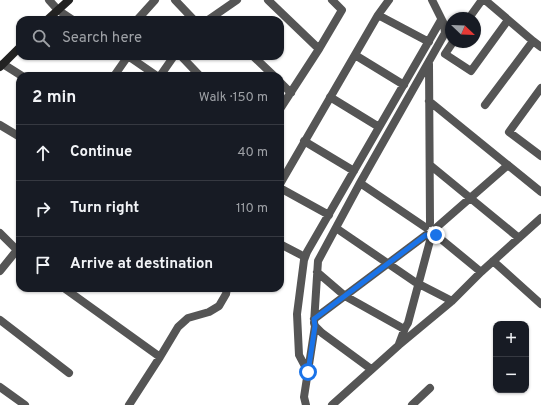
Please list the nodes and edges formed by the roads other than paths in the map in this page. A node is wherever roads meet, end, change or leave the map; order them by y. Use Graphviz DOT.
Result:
graph roads {
  1 [pos="49,0"];
  2 [pos="69,0"];
  3 [pos="155,0"];
  4 [pos="175,0"];
  5 [pos="237,0"];
  6 [pos="268,0"];
  7 [pos="332,0"];
  8 [pos="389,0"];
  9 [pos="432,0"];
  10 [pos="482,0"];
  11 [pos="485,0"];
  12 [pos="58,10"];
  13 [pos="473,12"];
  14 [pos="378,15"];
  15 [pos="51,16"];
  16 [pos="67,16"];
  17 [pos="141,16"];
  18 [pos="190,16"];
  19 [pos="217,16"];
  20 [pos="441,20"];
  21 [pos="508,20"];
  22 [pos="533,41"];
  23 [pos="429,42"];
  24 [pos="541,47"];
  25 [pos="449,48"];
  26 [pos="319,49"];
  27 [pos="16,51"];
  28 [pos="355,55"];
  29 [pos="125,60"];
  30 [pos="135,60"];
  31 [pos="171,60"];
  32 [pos="185,60"];
  33 [pos="257,60"];
  34 [pos="429,62"];
  35 [pos="1,65"];
  36 [pos="117,72"];
  37 [pos="157,72"];
  38 [pos="164,72"];
  39 [pos="196,72"];
  40 [pos="270,72"];
  41 [pos="16,73"];
  42 [pos="404,85"];
  43 [pos="284,86"];
  44 [pos="541,88"];
  45 [pos="290,93"];
  46 [pos="330,97"];
  47 [pos="429,101"];
  48 [pos="284,103"];
  49 [pos="485,105"];
  50 [pos="0,125"];
  51 [pos="380,127"];
  52 [pos="16,135"];
  53 [pos="304,141"];
  54 [pos="541,156"];
  55 [pos="508,164"];
  56 [pos="430,165"];
  57 [pos="354,171"];
  58 [pos="284,177"];
  59 [pos="360,183"];
  60 [pos="284,190"];
  61 [pos="541,192"];
  62 [pos="470,198"];
  63 [pos="329,215"];
  64 [pos="541,218"];
  65 [pos="431,226"];
  66 [pos="336,228"];
  67 [pos="0,233"];
  68 [pos="431,236"];
  69 [pos="519,238"];
  70 [pos="284,246"];
  71 [pos="16,248"];
  72 [pos="16,254"];
  73 [pos="305,257"];
  74 [pos="493,261"];
  75 [pos="389,263"];
  76 [pos="0,271"];
  77 [pos="317,272"];
  78 [pos="481,272"];
  79 [pos="417,283"];
  80 [pos="70,292"];
  81 [pos="226,292"];
  82 [pos="345,296"];
  83 [pos="452,301"];
  84 [pos="541,304"];
  85 [pos="0,320"];
  86 [pos="314,322"];
  87 [pos="404,328"];
  88 [pos="399,345"];
  89 [pos="160,357"];
  90 [pos="371,369"];
  91 [pos="308,372"];
  92 [pos="69,373"];
  93 [pos="0,387"];
  94 [pos="430,388"];
  95 [pos="25,405"];
  96 [pos="129,405"];
  97 [pos="306,405"];
  98 [pos="332,405"];
  99 [pos="412,405"];
  1 -- 12 [label="street"];
  2 -- 12 [label="main road"];
  3 -- 17 [label="street"];
  4 -- 18 [label="street"];
  5 -- 19 [label="street"];
  6 -- 26 [label="street"];
  7 -- 26 [label="street"];
  8 -- 14 [label="street"];
  9 -- 20 [label="street"];
  10 -- 13 [label="street"];
  11 -- 21 [label="street"];
  12 -- 15 [label="main road"];
  12 -- 16 [label="street"];
  14 -- 23 [label="street"];
  14 -- 28 [label="street"];
  20 -- 23 [label="street"];
  20 -- 34 [label="street"];
  21 -- 22 [label="street"];
  21 -- 25 [label="street"];
  22 -- 24 [label="street"];
  22 -- 49 [label="street"];
  23 -- 42 [label="street"];
  26 -- 45 [label="street"];
  27 -- 35 [label="main road"];
  28 -- 42 [label="street"];
  28 -- 46 [label="street"];
  29 -- 36 [label="street"];
  30 -- 37 [label="street"];
  31 -- 38 [label="street"];
  32 -- 39 [label="street"];
  33 -- 40 [label="street"];
  34 -- 47 [label="street"];
  34 -- 59 [label="street"];
  35 -- 41 [label="street"];
  42 -- 51 [label="street"];
  43 -- 45 [label="street"];
  44 -- 54 [label="street"];
  45 -- 48 [label="street"];
  46 -- 51 [label="street"];
  46 -- 53 [label="street"];
  47 -- 55 [label="street"];
  47 -- 56 [label="street"];
  50 -- 52 [label="street"];
  51 -- 57 [label="street"];
  53 -- 57 [label="street"];
  53 -- 58 [label="street"];
  55 -- 61 [label="street"];
  55 -- 62 [label="street"];
  56 -- 62 [label="street"];
  56 -- 65 [label="street"];
  57 -- 63 [label="street"];
  59 -- 65 [label="street"];
  59 -- 66 [label="street"];
  60 -- 63 [label="street"];
  62 -- 65 [label="street"];
  62 -- 69 [label="street"];
  63 -- 73 [label="street"];
  64 -- 69 [label="street"];
  65 -- 68 [label="street"];
  65 -- 68 [label="street"];
  66 -- 75 [label="street"];
  66 -- 77 [label="street"];
  67 -- 71 [label="street"];
  68 -- 75 [label="street"];
  68 -- 78 [label="street"];
  68 -- 79 [label="street"];
  69 -- 74 [label="street"];
  70 -- 73 [label="street"];
  72 -- 76 [label="street"];
  73 -- 91 [label="street"];
  74 -- 78 [label="street"];
  74 -- 84 [label="street"];
  75 -- 79 [label="street"];
  75 -- 82 [label="street"];
  77 -- 82 [label="street"];
  77 -- 86 [label="street"];
  78 -- 83 [label="street"];
  79 -- 83 [label="street"];
  79 -- 87 [label="street"];
  80 -- 89 [label="street"];
  81 -- 89 [label="street"];
  82 -- 86 [label="street"];
  82 -- 87 [label="street"];
  83 -- 88 [label="street"];
  85 -- 92 [label="street"];
  86 -- 90 [label="street"];
  86 -- 91 [label="street"];
  87 -- 88 [label="street"];
  88 -- 90 [label="street"];
  89 -- 96 [label="street"];
  90 -- 98 [label="street"];
  91 -- 97 [label="street"];
  93 -- 95 [label="street"];
  94 -- 99 [label="street"];
}
